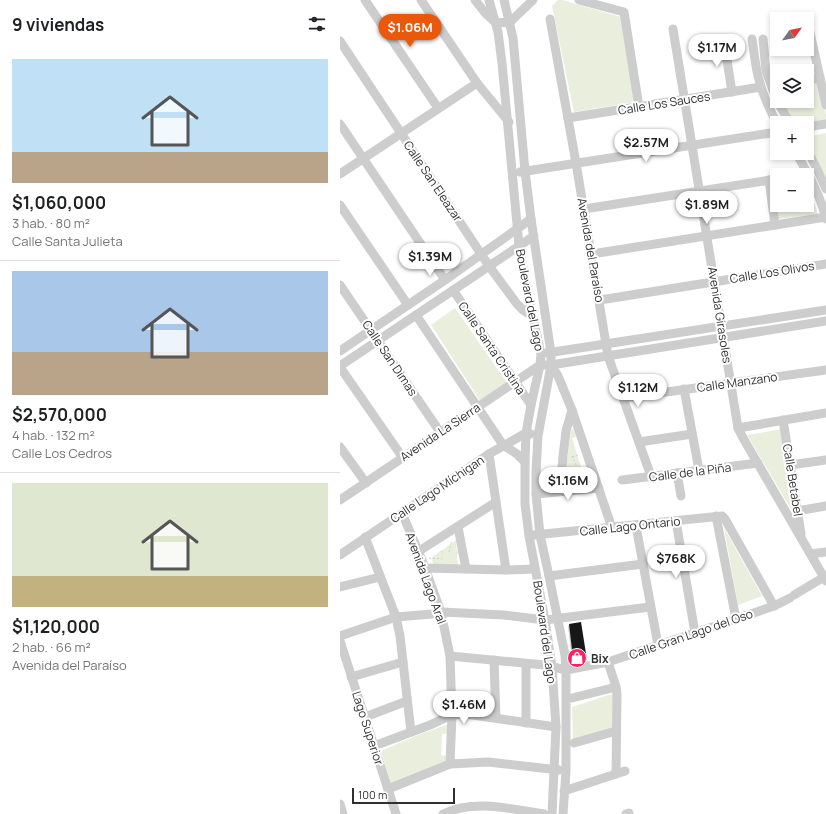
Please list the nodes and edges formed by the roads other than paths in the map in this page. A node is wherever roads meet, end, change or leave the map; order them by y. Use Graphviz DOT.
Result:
graph roads {
  1 [pos="365,0"];
  2 [pos="421,0"];
  3 [pos="475,0"];
  4 [pos="489,0"];
  5 [pos="504,0"];
  6 [pos="533,0"];
  7 [pos="579,0"];
  8 [pos="550,19"];
  9 [pos="496,22"];
  10 [pos="510,22"];
  11 [pos="673,29"];
  12 [pos="752,39"];
  13 [pos="763,39"];
  14 [pos="340,41"];
  15 [pos="724,41"];
  16 [pos="814,51"];
  17 [pos="770,78"];
  18 [pos="820,78"];
  19 [pos="814,79"];
  20 [pos="477,83"];
  21 [pos="761,87"];
  22 [pos="732,92"];
  23 [pos="685,100"];
  24 [pos="826,105"];
  25 [pos="639,107"];
  26 [pos="438,108"];
  27 [pos="773,116"];
  28 [pos="568,118"];
  29 [pos="508,122"];
  30 [pos="340,124"];
  31 [pos="826,124"];
  32 [pos="521,125"];
  33 [pos="814,126"];
  34 [pos="401,133"];
  35 [pos="770,133"];
  36 [pos="692,145"];
  37 [pos="363,158"];
  38 [pos="812,160"];
  39 [pos="576,163"];
  40 [pos="525,171"];
  41 [pos="512,173"];
  42 [pos="340,174"];
  43 [pos="770,179"];
  44 [pos="814,183"];
  45 [pos="826,189"];
  46 [pos="700,191"];
  47 [pos="340,205"];
  48 [pos="584,209"];
  49 [pos="775,212"];
  50 [pos="826,218"];
  51 [pos="531,220"];
  52 [pos="776,225"];
  53 [pos="518,228"];
  54 [pos="534,236"];
  55 [pos="707,236"];
  56 [pos="520,246"];
  57 [pos="592,254"];
  58 [pos="482,255"];
  59 [pos="826,264"];
  60 [pos="489,266"];
  61 [pos="445,280"];
  62 [pos="714,281"];
  63 [pos="340,285"];
  64 [pos="454,290"];
  65 [pos="600,300"];
  66 [pos="408,305"];
  67 [pos="826,310"];
  68 [pos="416,315"];
  69 [pos="532,316"];
  70 [pos="826,321"];
  71 [pos="722,326"];
  72 [pos="371,330"];
  73 [pos="724,337"];
  74 [pos="378,340"];
  75 [pos="607,344"];
  76 [pos="340,351"];
  77 [pos="551,352"];
  78 [pos="541,354"];
  79 [pos="608,356"];
  80 [pos="540,364"];
  81 [pos="551,365"];
  82 [pos="340,367"];
  83 [pos="826,370"];
  84 [pos="515,382"];
  85 [pos="731,383"];
  86 [pos="684,389"];
  87 [pos="623,398"];
  88 [pos="531,405"];
  89 [pos="478,407"];
  90 [pos="572,410"];
  91 [pos="826,413"];
  92 [pos="783,420"];
  93 [pos="738,428"];
  94 [pos="440,432"];
  95 [pos="526,433"];
  96 [pos="692,434"];
  97 [pos="538,436"];
  98 [pos="639,442"];
  99 [pos="503,446"];
  100 [pos="340,447"];
  101 [pos="489,454"];
  102 [pos="403,458"];
  103 [pos="826,460"];
  104 [pos="525,462"];
  105 [pos="758,463"];
  106 [pos="790,465"];
  107 [pos="699,470"];
  108 [pos="676,473"];
  109 [pos="651,476"];
  110 [pos="622,480"];
  111 [pos="366,483"];
  112 [pos="599,488"];
  113 [pos="560,491"];
  114 [pos="536,494"];
  115 [pos="681,496"];
  116 [pos="340,500"];
  117 [pos="496,502"];
  118 [pos="826,506"];
  119 [pos="798,510"];
  120 [pos="402,513"];
  121 [pos="718,516"];
  122 [pos="676,521"];
  123 [pos="636,526"];
  124 [pos="456,528"];
  125 [pos="612,528"];
  126 [pos="540,535"];
  127 [pos="529,536"];
  128 [pos="365,537"];
  129 [pos="802,540"];
  130 [pos="826,552"];
  131 [pos="340,554"];
  132 [pos="420,554"];
  133 [pos="811,554"];
  134 [pos="643,564"];
  135 [pos="425,568"];
  136 [pos="466,569"];
  137 [pos="535,569"];
  138 [pos="506,570"];
  139 [pos="549,576"];
  140 [pos="380,577"];
  141 [pos="825,579"];
  142 [pos="340,587"];
  143 [pos="774,606"];
  144 [pos="650,607"];
  145 [pos="441,612"];
  146 [pos="396,617"];
  147 [pos="558,618"];
  148 [pos="736,619"];
  149 [pos="545,620"];
  150 [pos="696,633"];
  151 [pos="340,636"];
  152 [pos="340,641"];
  153 [pos="658,645"];
  154 [pos="450,656"];
  155 [pos="494,660"];
  156 [pos="403,662"];
  157 [pos="608,662"];
  158 [pos="526,664"];
  159 [pos="552,667"];
  160 [pos="566,670"];
  161 [pos="351,677"];
  162 [pos="616,687"];
  163 [pos="572,698"];
  164 [pos="407,701"];
  165 [pos="452,715"];
  166 [pos="364,717"];
  167 [pos="496,718"];
  168 [pos="526,723"];
  169 [pos="556,727"];
  170 [pos="616,731"];
  171 [pos="411,732"];
  172 [pos="574,742"];
  173 [pos="374,746"];
  174 [pos="450,764"];
  175 [pos="554,770"];
  176 [pos="566,771"];
  177 [pos="625,771"];
  178 [pos="616,774"];
  179 [pos="388,788"];
  180 [pos="564,791"];
  181 [pos="485,810"];
  182 [pos="527,813"];
  183 [pos="396,814"];
  184 [pos="443,814"];
  185 [pos="544,814"];
  186 [pos="552,814"];
  187 [pos="563,814"];
  1 -- 26 [label="street"];
  2 -- 20 [label="street"];
  3 -- 9 [label="street"];
  4 -- 9 [label="street, Boulevard del Lago"];
  5 -- 10 [label="street, Boulevard del Lago"];
  6 -- 10 [label="street"];
  7 -- 25 [label="street"];
  8 -- 28 [label="street, Avenida del Paraíso"];
  9 -- 10 [label="street"];
  9 -- 29 [label="street, Boulevard del Lago"];
  10 -- 32 [label="street, Boulevard del Lago"];
  11 -- 23 [label="street, Avenida Girasoles"];
  12 -- 21 [label="street"];
  13 -- 17 [label="street"];
  14 -- 34 [label="street, Calle San Eleazar"];
  15 -- 22 [label="street"];
  16 -- 18 [label="street"];
  18 -- 19 [label="street"];
  18 -- 24 [label="street"];
  20 -- 26 [label="street"];
  20 -- 29 [label="street"];
  21 -- 22 [label="street, Calle Los Sauces"];
  21 -- 27 [label="street"];
  22 -- 23 [label="street, Calle Los Sauces"];
  23 -- 25 [label="street, Calle Los Sauces"];
  23 -- 36 [label="street, Avenida Girasoles"];
  25 -- 28 [label="street, Calle Los Sauces"];
  26 -- 34 [label="street"];
  28 -- 39 [label="street, Avenida del Paraíso"];
  29 -- 32 [label="street"];
  29 -- 41 [label="street, Boulevard del Lago"];
  30 -- 37 [label="street"];
  31 -- 33 [label="street"];
  32 -- 40 [label="street, Boulevard del Lago"];
  34 -- 37 [label="street"];
  34 -- 58 [label="street, Calle San Eleazar"];
  35 -- 36 [label="street"];
  36 -- 39 [label="street"];
  36 -- 46 [label="street, Avenida Girasoles"];
  37 -- 42 [label="street"];
  37 -- 61 [label="street"];
  38 -- 45 [label="street"];
  39 -- 40 [label="street"];
  39 -- 48 [label="street, Avenida del Paraíso"];
  40 -- 41 [label="street"];
  40 -- 51 [label="street, Boulevard del Lago"];
  41 -- 53 [label="street, Boulevard del Lago"];
  43 -- 46 [label="street"];
  44 -- 50 [label="street"];
  46 -- 48 [label="street"];
  46 -- 55 [label="street, Avenida Girasoles"];
  47 -- 66 [label="street"];
  48 -- 57 [label="street, Avenida del Paraíso"];
  49 -- 52 [label="street"];
  50 -- 52 [label="street"];
  51 -- 53 [label="street"];
  51 -- 54 [label="street, Boulevard del Lago"];
  52 -- 55 [label="street"];
  53 -- 56 [label="street, Boulevard del Lago"];
  53 -- 58 [label="street"];
  54 -- 56 [label="street"];
  54 -- 77 [label="street, Boulevard del Lago"];
  55 -- 57 [label="street"];
  55 -- 62 [label="street, Avenida Girasoles"];
  56 -- 60 [label="street"];
  56 -- 69 [label="street, Boulevard del Lago"];
  57 -- 65 [label="street, Avenida del Paraíso"];
  58 -- 60 [label="street, Calle San Eleazar"];
  58 -- 61 [label="street"];
  59 -- 62 [label="street, Calle Los Olivos"];
  60 -- 64 [label="street"];
  60 -- 69 [label="street, Calle San Eleazar"];
  61 -- 66 [label="street"];
  62 -- 65 [label="street, Calle Los Olivos"];
  62 -- 71 [label="street, Avenida Girasoles"];
  63 -- 72 [label="street, Calle San Dimas"];
  64 -- 68 [label="street"];
  64 -- 84 [label="street, Calle Santa Cristina"];
  65 -- 75 [label="street, Avenida del Paraíso"];
  66 -- 72 [label="street"];
  67 -- 71 [label="street"];
  68 -- 74 [label="street"];
  68 -- 89 [label="street"];
  69 -- 78 [label="street, Boulevard del Lago"];
  70 -- 73 [label="street"];
  71 -- 73 [label="street, Avenida Girasoles"];
  71 -- 75 [label="street"];
  72 -- 74 [label="street, Calle San Dimas"];
  72 -- 76 [label="street"];
  73 -- 79 [label="street"];
  73 -- 85 [label="street, Avenida Girasoles"];
  74 -- 82 [label="street"];
  74 -- 94 [label="street, Calle San Dimas"];
  75 -- 77 [label="street"];
  75 -- 79 [label="street, Avenida del Paraíso"];
  77 -- 78 [label="street"];
  77 -- 81 [label="street, Boulevard del Lago"];
  78 -- 80 [label="street, Boulevard del Lago"];
  79 -- 81 [label="street"];
  79 -- 87 [label="street, Avenida del Paraíso"];
  80 -- 81 [label="street"];
  80 -- 84 [label="street, Avenida La Sierra"];
  80 -- 88 [label="street, Boulevard del Lago"];
  81 -- 90 [label="street"];
  81 -- 97 [label="street, Boulevard del Lago"];
  82 -- 102 [label="street"];
  83 -- 85 [label="street, Calle Manzano"];
  84 -- 88 [label="street, Calle Santa Cristina"];
  84 -- 89 [label="street, Avenida La Sierra"];
  85 -- 86 [label="street, Calle Manzano"];
  85 -- 93 [label="street, Avenida Girasoles"];
  86 -- 87 [label="street, Calle Manzano"];
  86 -- 96 [label="street"];
  87 -- 98 [label="street, Avenida del Paraíso"];
  88 -- 95 [label="street, Boulevard del Lago"];
  89 -- 94 [label="street, Avenida La Sierra"];
  89 -- 99 [label="street"];
  90 -- 112 [label="street"];
  90 -- 113 [label="street"];
  91 -- 92 [label="street"];
  92 -- 93 [label="street"];
  92 -- 106 [label="street, Calle Betabel"];
  93 -- 105 [label="street, Avenida Girasoles"];
  94 -- 102 [label="street, Avenida La Sierra"];
  95 -- 97 [label="street"];
  95 -- 99 [label="street, Calle Lago Míchigan"];
  95 -- 104 [label="street, Boulevard del Lago"];
  96 -- 98 [label="street"];
  96 -- 107 [label="street"];
  97 -- 114 [label="street, Boulevard del Lago"];
  98 -- 109 [label="street, Avenida del Paraíso"];
  99 -- 101 [label="street, Calle Lago Míchigan"];
  99 -- 104 [label="street"];
  100 -- 111 [label="street"];
  101 -- 117 [label="street"];
  101 -- 120 [label="street, Calle Lago Míchigan"];
  102 -- 111 [label="street, Avenida La Sierra"];
  103 -- 106 [label="street"];
  104 -- 127 [label="street, Boulevard del Lago"];
  105 -- 107 [label="street, Calle de la Piña"];
  105 -- 129 [label="street, Avenida Girasoles"];
  106 -- 119 [label="street, Calle Betabel"];
  107 -- 108 [label="street, Calle de la Piña"];
  108 -- 109 [label="street, Calle de la Piña"];
  108 -- 115 [label="street"];
  109 -- 110 [label="street, Calle de la Piña"];
  111 -- 116 [label="street, Avenida La Sierra"];
  112 -- 113 [label="street"];
  112 -- 125 [label="street"];
  113 -- 114 [label="street"];
  114 -- 126 [label="street, Boulevard del Lago"];
  117 -- 124 [label="street"];
  117 -- 138 [label="street"];
  118 -- 119 [label="street"];
  119 -- 129 [label="street, Calle Betabel"];
  120 -- 128 [label="street, Calle Lago Míchigan"];
  120 -- 132 [label="street, Avenida Lago Aral"];
  121 -- 122 [label="street, Calle Lago Ontario"];
  121 -- 143 [label="street"];
  121 -- 148 [label="street"];
  122 -- 123 [label="street, Calle Lago Ontario"];
  122 -- 150 [label="street"];
  123 -- 125 [label="street, Calle Lago Ontario"];
  123 -- 134 [label="street"];
  124 -- 132 [label="street"];
  124 -- 136 [label="street"];
  125 -- 126 [label="street, Calle Lago Ontario"];
  126 -- 127 [label="street, Calle Lago Ontario"];
  126 -- 139 [label="street, Boulevard del Lago"];
  127 -- 137 [label="street, Boulevard del Lago"];
  128 -- 131 [label="street, Calle Lago Míchigan"];
  128 -- 140 [label="street"];
  129 -- 133 [label="street, Avenida Girasoles"];
  130 -- 133 [label="street"];
  132 -- 135 [label="street, Avenida Lago Aral"];
  133 -- 141 [label="street, Avenida Girasoles"];
  134 -- 139 [label="street"];
  134 -- 144 [label="street"];
  135 -- 136 [label="street"];
  135 -- 145 [label="street, Avenida Lago Aral"];
  136 -- 138 [label="street"];
  137 -- 138 [label="street"];
  137 -- 149 [label="street, Boulevard del Lago"];
  139 -- 147 [label="street, Boulevard del Lago"];
  140 -- 142 [label="street"];
  140 -- 146 [label="street"];
  141 -- 143 [label="street, Calle Gran Lago del Oso"];
  143 -- 148 [label="street, Calle Gran Lago del Oso"];
  144 -- 147 [label="street"];
  144 -- 153 [label="street"];
  145 -- 146 [label="street"];
  145 -- 149 [label="street"];
  145 -- 154 [label="street, Avenida Lago Aral"];
  146 -- 151 [label="street"];
  146 -- 156 [label="street"];
  147 -- 149 [label="street"];
  147 -- 160 [label="street, Boulevard del Lago"];
  148 -- 150 [label="street, Calle Gran Lago del Oso"];
  149 -- 159 [label="street, Boulevard del Lago"];
  150 -- 153 [label="street, Calle Gran Lago del Oso"];
  152 -- 161 [label="street, Lago Superior"];
  153 -- 157 [label="street, Calle Gran Lago del Oso"];
  154 -- 155 [label="street"];
  154 -- 165 [label="street, Avenida Lago Aral"];
  155 -- 158 [label="street"];
  155 -- 167 [label="street"];
  156 -- 161 [label="street"];
  156 -- 164 [label="street"];
  157 -- 160 [label="street, Calle Gran Lago del Oso"];
  157 -- 162 [label="street"];
  158 -- 159 [label="street"];
  158 -- 168 [label="street"];
  159 -- 160 [label="street"];
  159 -- 169 [label="street, Boulevard del Lago"];
  160 -- 176 [label="street, Boulevard del Lago"];
  161 -- 166 [label="street, Lago Superior"];
  162 -- 163 [label="street"];
  162 -- 170 [label="street"];
  164 -- 166 [label="street"];
  164 -- 171 [label="street"];
  165 -- 167 [label="street"];
  165 -- 171 [label="street"];
  165 -- 174 [label="street, Avenida Lago Aral"];
  166 -- 173 [label="street, Lago Superior"];
  167 -- 168 [label="street"];
  168 -- 169 [label="street"];
  169 -- 175 [label="street, Boulevard del Lago"];
  170 -- 172 [label="street"];
  170 -- 178 [label="street"];
  171 -- 173 [label="street"];
  173 -- 179 [label="street, Lago Superior"];
  174 -- 175 [label="street"];
  174 -- 179 [label="street"];
  175 -- 176 [label="street"];
  175 -- 186 [label="street, Boulevard del Lago"];
  176 -- 180 [label="street, Boulevard del Lago"];
  177 -- 178 [label="street"];
  178 -- 180 [label="street"];
  179 -- 183 [label="street, Lago Superior"];
  180 -- 187 [label="street, Boulevard del Lago"];
  181 -- 182 [label="street"];
  181 -- 184 [label="street"];
  182 -- 185 [label="street"];
}
